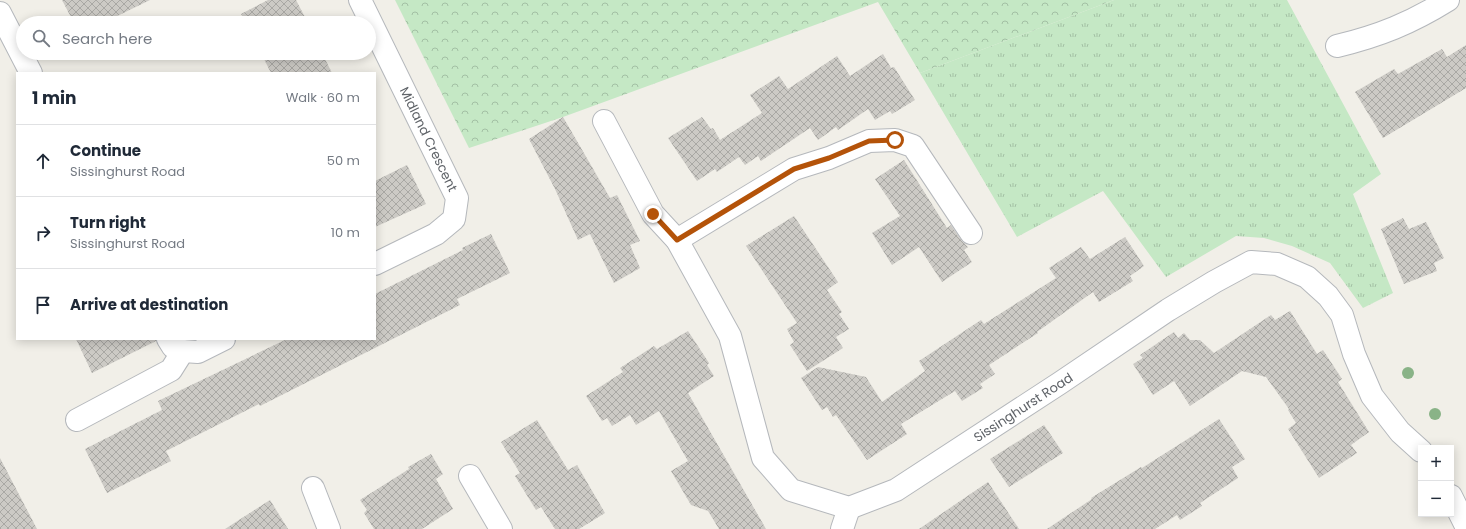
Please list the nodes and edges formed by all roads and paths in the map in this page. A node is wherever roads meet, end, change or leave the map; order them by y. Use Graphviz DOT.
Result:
graph roads {
  1 [pos="360,0"];
  2 [pos="1448,0"];
  3 [pos="0,13"];
  4 [pos="368,16"];
  5 [pos="376,33"];
  6 [pos="16,45"];
  7 [pos="1337,46"];
  8 [pos="24,60"];
  9 [pos="30,72"];
  10 [pos="604,121"];
  11 [pos="971,233"];
  12 [pos="677,240"];
  13 [pos="376,264"];
  14 [pos="222,340"];
  15 [pos="175,345"];
  16 [pos="77,420"];
  17 [pos="1418,448"];
  18 [pos="470,476"];
  19 [pos="313,488"];
  20 [pos="1454,502"];
  21 [pos="849,508"];
  22 [pos="1466,526"];
  23 [pos="494,527"];
  24 [pos="329,529"];
  25 [pos="842,529"];
  1 -- 4 [label="street, Midland Crescent"];
  2 -- 7 [label="street"];
  3 -- 6 [label="street"];
  5 -- 13 [label="street, Midland Crescent"];
  8 -- 9 [label="street"];
  10 -- 12 [label="street"];
  11 -- 12 [label="street"];
  12 -- 21 [label="street"];
  14 -- 15 [label="street"];
  15 -- 16 [label="street"];
  17 -- 21 [label="street, Sissinghurst Road"];
  18 -- 23 [label="street"];
  19 -- 24 [label="street"];
  20 -- 22 [label="street"];
  21 -- 25 [label="street"];
}
